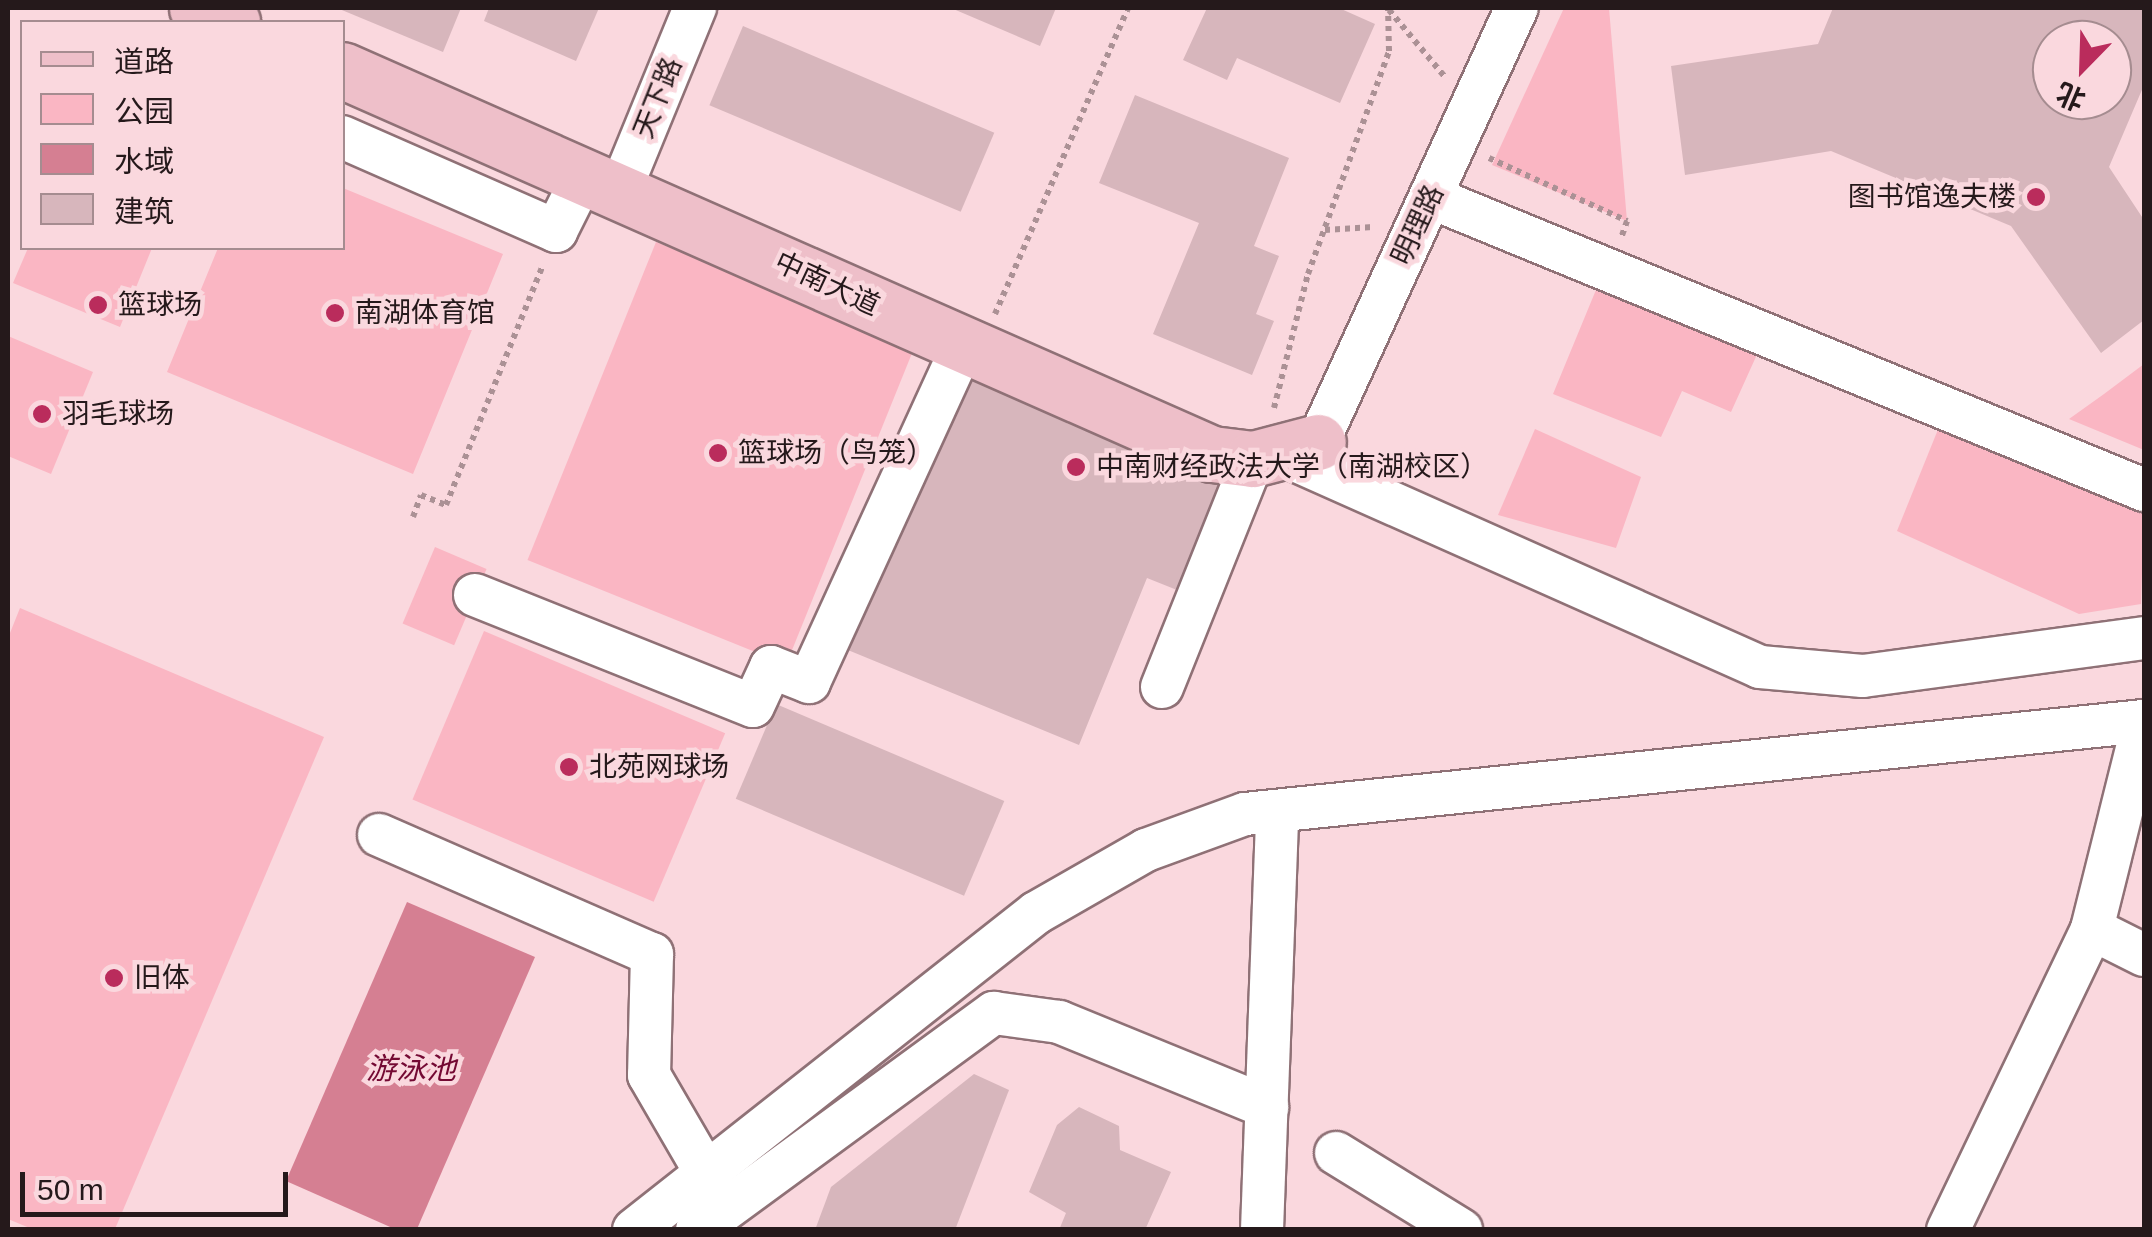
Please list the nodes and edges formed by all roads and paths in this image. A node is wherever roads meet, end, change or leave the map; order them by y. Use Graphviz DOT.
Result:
graph roads {
  1 [pos="197,8"];
  2 [pos="695,8"];
  3 [pos="1128,8"];
  4 [pos="1388,8"];
  5 [pos="1517,8"];
  6 [pos="227,20"];
  7 [pos="345,71"];
  8 [pos="1470,112"];
  9 [pos="345,138"];
  10 [pos="603,180"];
  11 [pos="1430,196"];
  12 [pos="556,231"];
  13 [pos="1608,270"];
  14 [pos="970,352"];
  15 [pos="1285,452"];
  16 [pos="2144,490"];
  17 [pos="412,517"];
  18 [pos="475,595"];
  19 [pos="2144,638"];
  20 [pos="1162,687"];
  21 [pos="2144,721"];
  22 [pos="1278,811"];
  23 [pos="379,835"];
  24 [pos="2092,929"];
  25 [pos="2144,955"];
  26 [pos="1267,1107"];
  27 [pos="1336,1153"];
  28 [pos="706,1173"];
  29 [pos="1951,1228"];
  30 [pos="634,1230"];
  31 [pos="697,1230"];
  32 [pos="1262,1230"];
  33 [pos="1461,1230"];
  1 -- 6 [label="main road"];
  2 -- 10 [label="street, 天下路"];
  3 -- 14 [label="path"];
  4 -- 8 [label="path"];
  4 -- 15 [label="path"];
  5 -- 8 [label="street, 明理路"];
  7 -- 10 [label="main road, 中南大道"];
  8 -- 11 [label="street, 明理路"];
  8 -- 13 [label="path"];
  9 -- 12 [label="street"];
  10 -- 12 [label="street, 天下路"];
  10 -- 14 [label="main road, 中南大道"];
  11 -- 13 [label="street"];
  11 -- 15 [label="street, 明理路"];
  12 -- 17 [label="path"];
  13 -- 16 [label="street"];
  14 -- 15 [label="main road, 中南大道"];
  14 -- 18 [label="street"];
  15 -- 19 [label="street"];
  15 -- 20 [label="street, 明理路"];
  21 -- 22 [label="street"];
  21 -- 24 [label="street"];
  22 -- 26 [label="street"];
  22 -- 28 [label="street"];
  23 -- 28 [label="street"];
  24 -- 25 [label="street"];
  24 -- 29 [label="street"];
  26 -- 31 [label="street"];
  26 -- 32 [label="street"];
  27 -- 33 [label="street"];
  28 -- 30 [label="street"];
}
